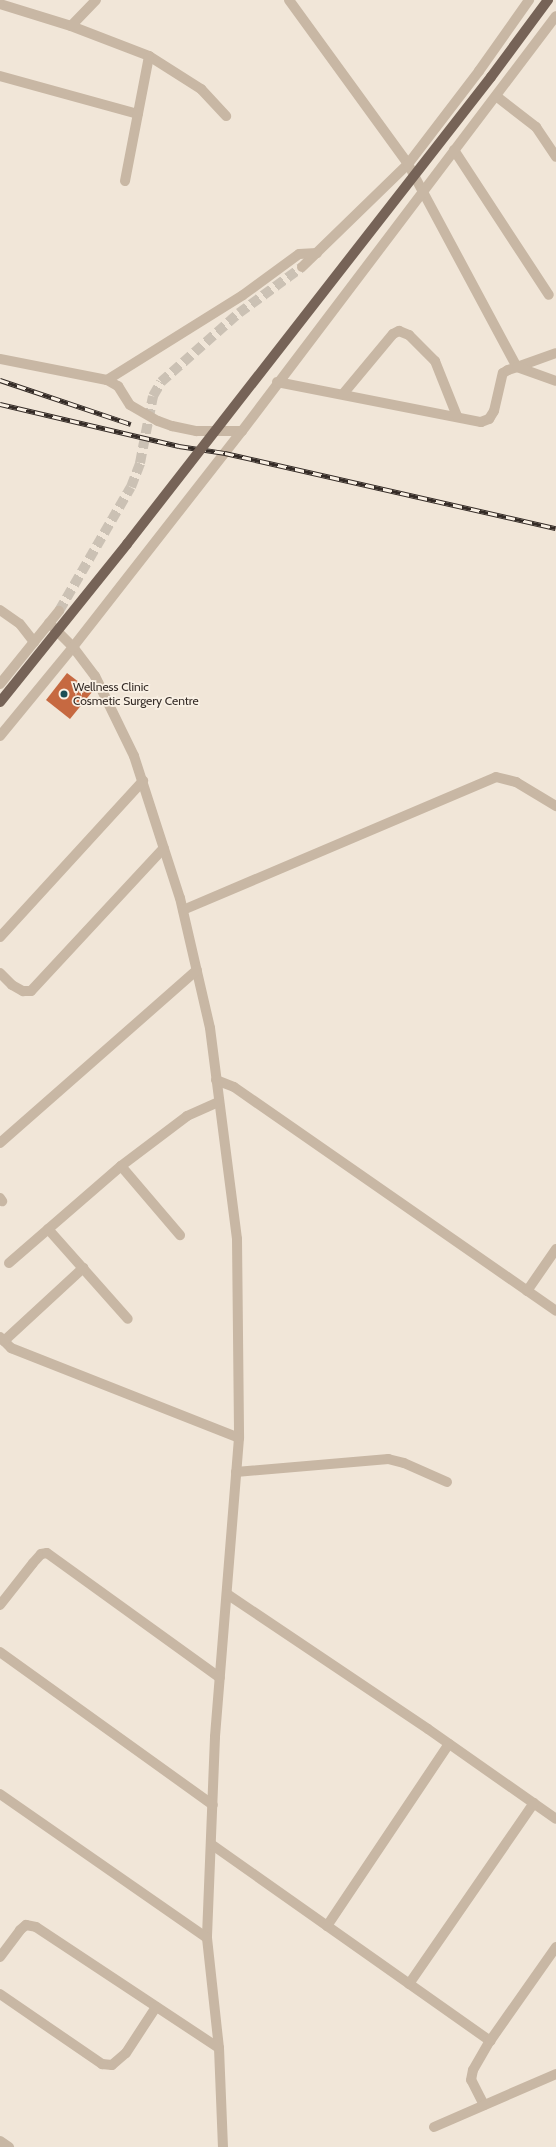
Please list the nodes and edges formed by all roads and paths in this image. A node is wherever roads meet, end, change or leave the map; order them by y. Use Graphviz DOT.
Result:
graph roads {
  1 [pos="96,0"];
  2 [pos="289,0"];
  3 [pos="529,0"];
  4 [pos="548,0"];
  5 [pos="0,4"];
  6 [pos="556,16"];
  7 [pos="71,26"];
  8 [pos="149,56"];
  9 [pos="0,76"];
  10 [pos="496,96"];
  11 [pos="138,114"];
  12 [pos="226,116"];
  13 [pos="454,150"];
  14 [pos="556,157"];
  15 [pos="408,164"];
  16 [pos="124,182"];
  17 [pos="423,193"];
  18 [pos="317,253"];
  19 [pos="302,267"];
  20 [pos="550,295"];
  21 [pos="556,353"];
  22 [pos="0,359"];
  23 [pos="517,367"];
  24 [pos="107,380"];
  25 [pos="556,381"];
  26 [pos="277,382"];
  27 [pos="343,394"];
  28 [pos="457,416"];
  29 [pos="242,431"];
  30 [pos="0,610"];
  31 [pos="58,611"];
  32 [pos="49,623"];
  33 [pos="34,642"];
  34 [pos="73,647"];
  35 [pos="0,684"];
  36 [pos="0,702"];
  37 [pos="0,736"];
  38 [pos="143,781"];
  39 [pos="556,806"];
  40 [pos="164,848"];
  41 [pos="183,910"];
  42 [pos="0,937"];
  43 [pos="197,970"];
  44 [pos="0,973"];
  45 [pos="216,1080"];
  46 [pos="219,1102"];
  47 [pos="0,1143"];
  48 [pos="121,1166"];
  49 [pos="48,1229"];
  50 [pos="180,1235"];
  51 [pos="556,1249"];
  52 [pos="9,1263"];
  53 [pos="83,1268"];
  54 [pos="527,1291"];
  55 [pos="556,1311"];
  56 [pos="128,1319"];
  57 [pos="2,1339"];
  58 [pos="239,1438"];
  59 [pos="236,1472"];
  60 [pos="447,1482"];
  61 [pos="227,1594"];
  62 [pos="0,1604"];
  63 [pos="0,1652"];
  64 [pos="220,1678"];
  65 [pos="449,1744"];
  66 [pos="0,1794"];
  67 [pos="534,1803"];
  68 [pos="212,1805"];
  69 [pos="556,1819"];
  70 [pos="211,1844"];
  71 [pos="327,1926"];
  72 [pos="207,1938"];
  73 [pos="556,1947"];
  74 [pos="0,1956"];
  75 [pos="409,1984"];
  76 [pos="0,1994"];
  77 [pos="156,2007"];
  78 [pos="490,2041"];
  79 [pos="219,2048"];
  80 [pos="556,2074"];
  81 [pos="484,2105"];
  82 [pos="434,2126"];
  83 [pos="0,2141"];
  84 [pos="9,2147"];
  85 [pos="224,2147"];
  1 -- 7 [label="street"];
  2 -- 15 [label="street"];
  3 -- 15 [label="street"];
  4 -- 36 [label="main road, bridge"];
  5 -- 7 [label="street"];
  6 -- 10 [label="street"];
  7 -- 8 [label="street"];
  8 -- 11 [label="street"];
  8 -- 12 [label="street"];
  9 -- 11 [label="street"];
  10 -- 13 [label="street"];
  10 -- 14 [label="street"];
  11 -- 16 [label="street"];
  13 -- 17 [label="street"];
  13 -- 20 [label="street"];
  15 -- 17 [label="street"];
  15 -- 18 [label="street"];
  17 -- 23 [label="street"];
  17 -- 26 [label="street"];
  18 -- 19 [label="street"];
  18 -- 24 [label="street"];
  21 -- 23 [label="street"];
  22 -- 24 [label="street"];
  23 -- 25 [label="street"];
  23 -- 28 [label="street"];
  24 -- 29 [label="street"];
  26 -- 27 [label="street"];
  26 -- 29 [label="street"];
  27 -- 28 [label="street"];
  27 -- 28 [label="street"];
  29 -- 34 [label="street"];
  30 -- 33 [label="street"];
  31 -- 32 [label="street"];
  32 -- 33 [label="street"];
  32 -- 34 [label="street"];
  33 -- 35 [label="street"];
  34 -- 37 [label="street"];
  34 -- 38 [label="street"];
  38 -- 40 [label="street"];
  38 -- 42 [label="street"];
  39 -- 41 [label="street"];
  40 -- 41 [label="street"];
  40 -- 44 [label="street"];
  41 -- 43 [label="street"];
  43 -- 45 [label="street"];
  43 -- 47 [label="street"];
  45 -- 46 [label="street"];
  45 -- 54 [label="street"];
  46 -- 48 [label="street"];
  46 -- 58 [label="street"];
  48 -- 49 [label="street"];
  48 -- 50 [label="street"];
  49 -- 52 [label="street"];
  49 -- 53 [label="street"];
  51 -- 54 [label="street"];
  53 -- 56 [label="street"];
  53 -- 57 [label="street"];
  54 -- 55 [label="street"];
  57 -- 58 [label="street"];
  58 -- 59 [label="street"];
  59 -- 60 [label="street"];
  59 -- 61 [label="street"];
  61 -- 64 [label="street"];
  61 -- 65 [label="street"];
  62 -- 64 [label="street"];
  63 -- 68 [label="street"];
  64 -- 68 [label="street"];
  65 -- 67 [label="street"];
  65 -- 71 [label="street"];
  66 -- 72 [label="street"];
  67 -- 69 [label="street"];
  67 -- 75 [label="street"];
  68 -- 70 [label="street"];
  70 -- 71 [label="street"];
  70 -- 72 [label="street"];
  71 -- 75 [label="street"];
  72 -- 79 [label="street"];
  73 -- 78 [label="street"];
  74 -- 77 [label="street"];
  75 -- 78 [label="street"];
  76 -- 77 [label="street"];
  77 -- 79 [label="street"];
  78 -- 81 [label="street"];
  79 -- 85 [label="street"];
  80 -- 81 [label="street"];
  81 -- 82 [label="street"];
  83 -- 84 [label="street"];
}
